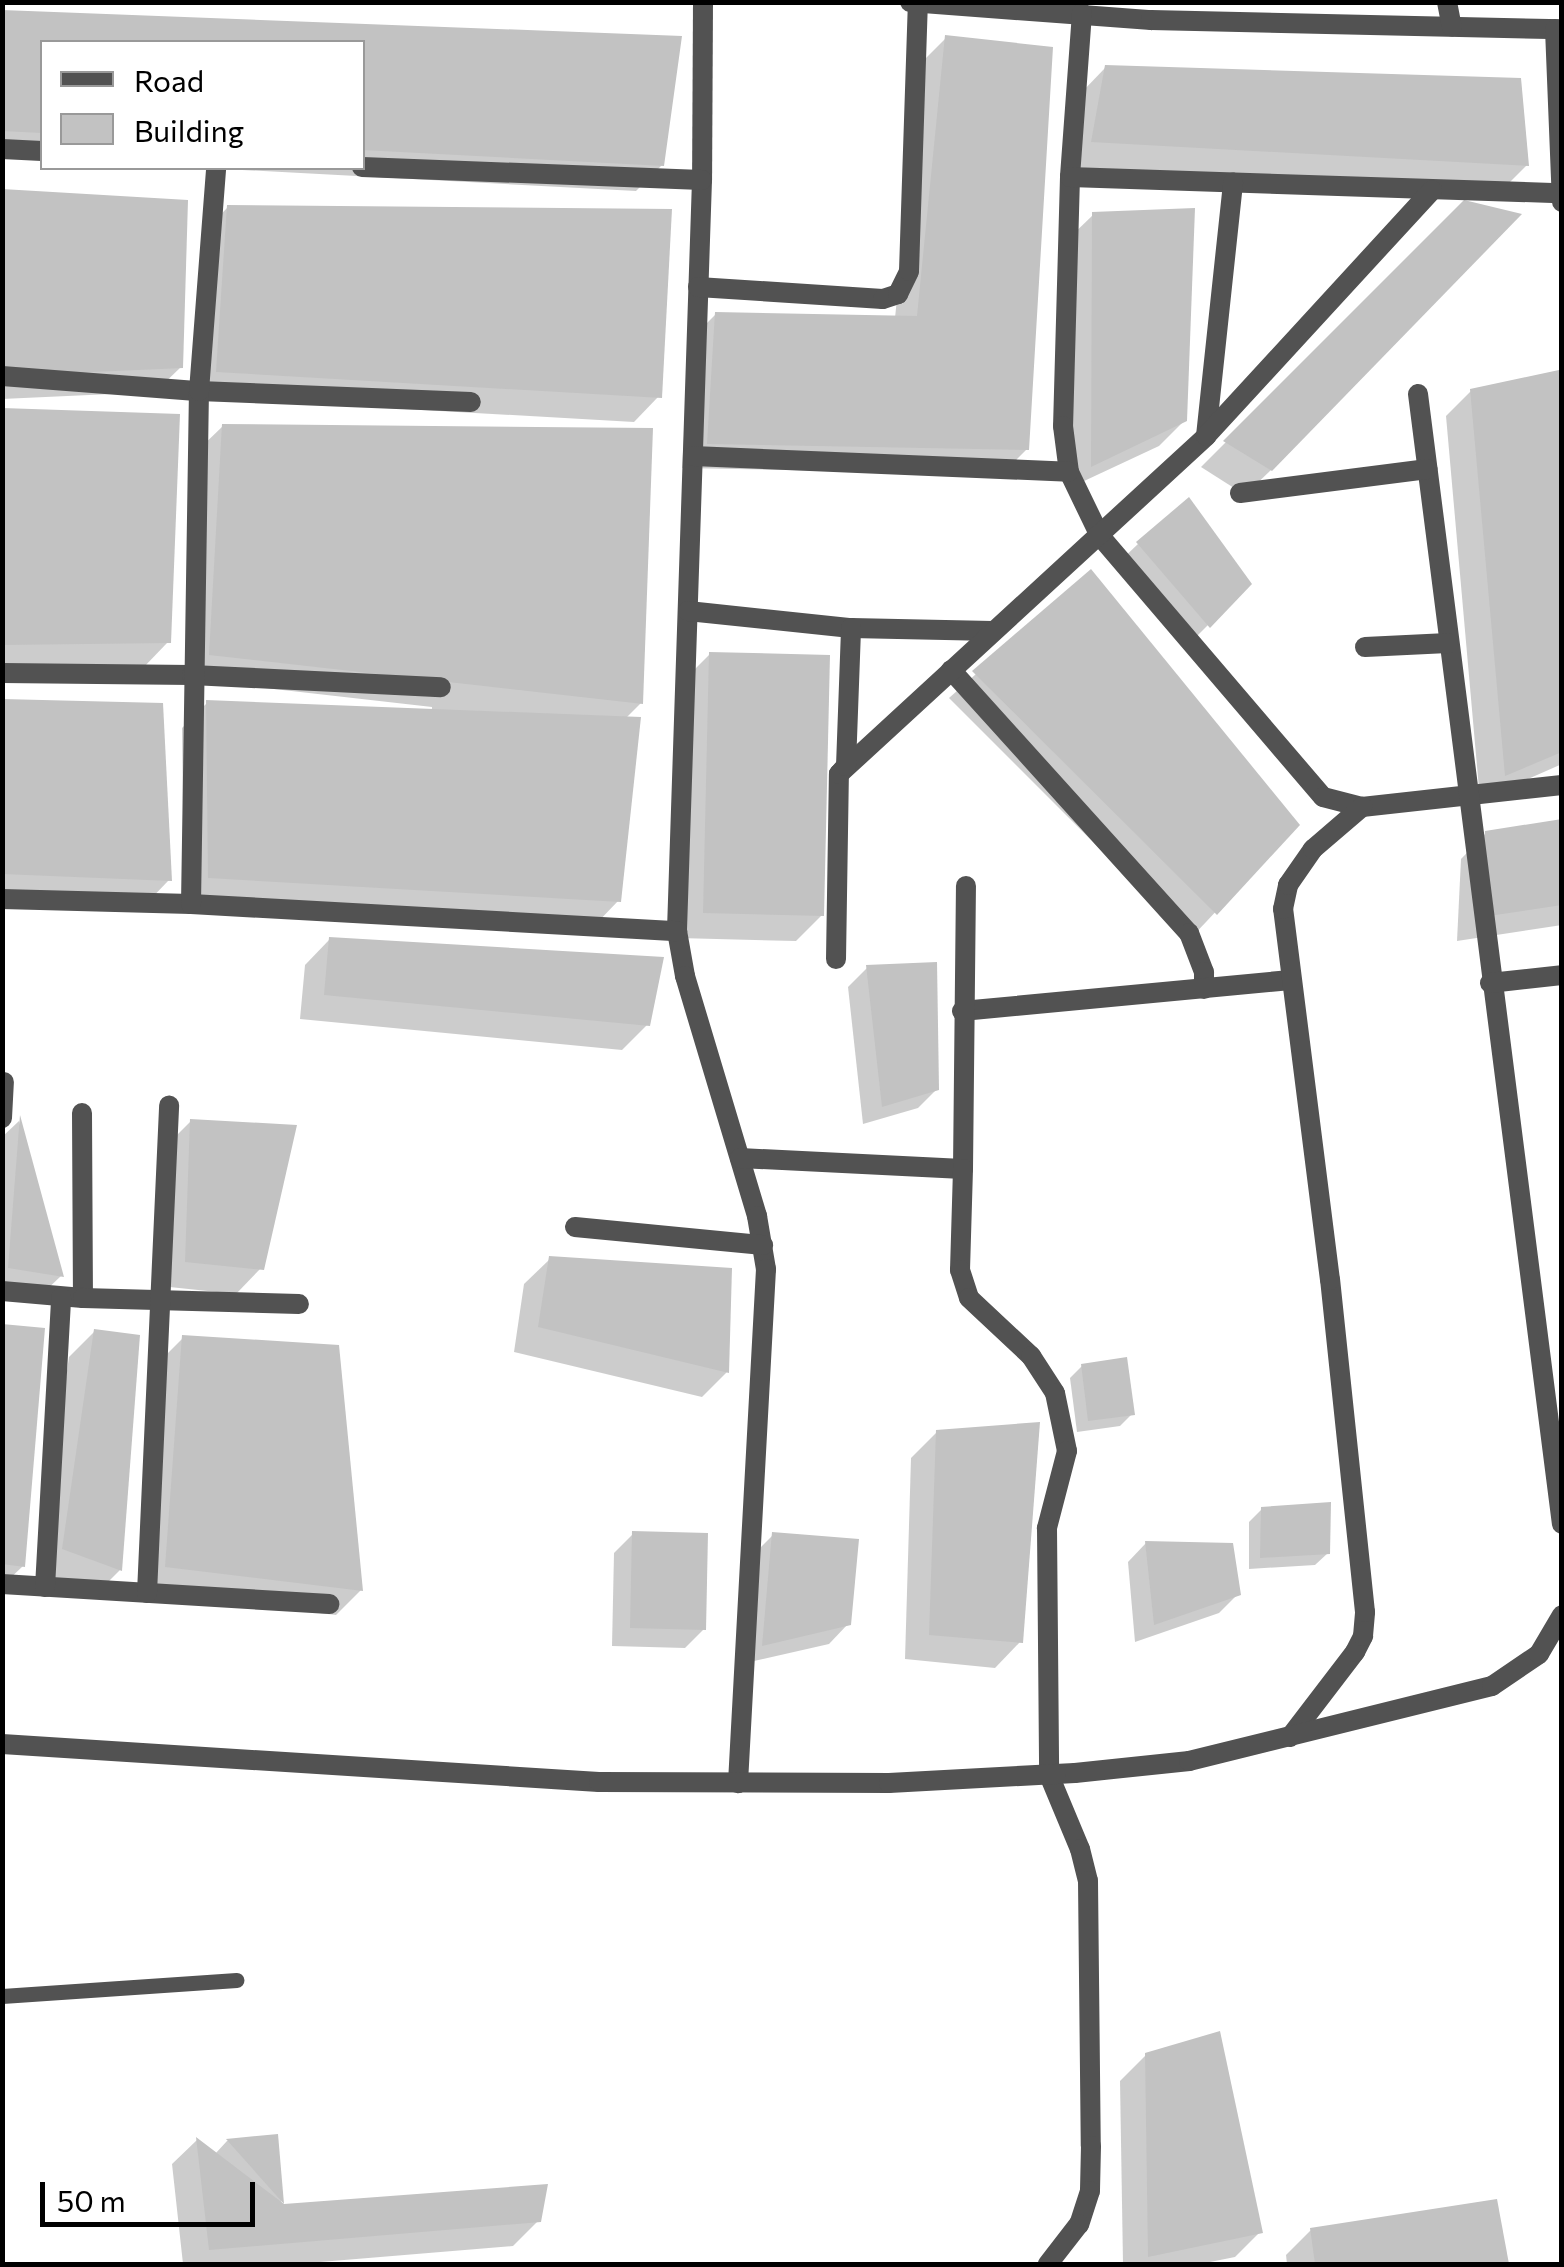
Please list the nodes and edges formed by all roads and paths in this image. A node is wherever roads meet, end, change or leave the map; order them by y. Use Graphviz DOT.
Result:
graph roads {
  1 [pos="703,2"];
  2 [pos="910,2"];
  3 [pos="1447,2"];
  4 [pos="918,3"];
  5 [pos="1016,5"];
  6 [pos="1152,11"];
  7 [pos="1082,13"];
  8 [pos="1452,27"];
  9 [pos="1558,29"];
  10 [pos="2,148"];
  11 [pos="40,151"];
  12 [pos="365,167"];
  13 [pos="216,170"];
  14 [pos="1070,178"];
  15 [pos="702,180"];
  16 [pos="1233,182"];
  17 [pos="1432,190"];
  18 [pos="1560,194"];
  19 [pos="1562,202"];
  20 [pos="698,287"];
  21 [pos="2,376"];
  22 [pos="200,391"];
  23 [pos="1418,394"];
  24 [pos="471,402"];
  25 [pos="1206,436"];
  26 [pos="693,456"];
  27 [pos="1427,469"];
  28 [pos="1068,472"];
  29 [pos="1240,493"];
  30 [pos="1100,536"];
  31 [pos="688,612"];
  32 [pos="851,628"];
  33 [pos="992,631"];
  34 [pos="1448,643"];
  35 [pos="1365,647"];
  36 [pos="951,670"];
  37 [pos="2,673"];
  38 [pos="192,675"];
  39 [pos="441,687"];
  40 [pos="838,774"];
  41 [pos="1562,785"];
  42 [pos="1466,796"];
  43 [pos="1362,807"];
  44 [pos="966,886"];
  45 [pos="2,899"];
  46 [pos="191,904"];
  47 [pos="677,931"];
  48 [pos="836,959"];
  49 [pos="1562,975"];
  50 [pos="1291,980"];
  51 [pos="1490,983"];
  52 [pos="1204,989"];
  53 [pos="962,1011"];
  54 [pos="4,1082"];
  55 [pos="168,1105"];
  56 [pos="82,1113"];
  57 [pos="2,1118"];
  58 [pos="740,1158"];
  59 [pos="962,1169"];
  60 [pos="574,1228"];
  61 [pos="763,1244"];
  62 [pos="2,1290"];
  63 [pos="61,1297"];
  64 [pos="83,1298"];
  65 [pos="160,1301"];
  66 [pos="299,1304"];
  67 [pos="1562,1524"];
  68 [pos="2,1584"];
  69 [pos="45,1586"];
  70 [pos="147,1593"];
  71 [pos="329,1604"];
  72 [pos="1562,1615"];
  73 [pos="1290,1736"];
  74 [pos="2,1744"];
  75 [pos="1049,1774"];
  76 [pos="738,1782"];
  77 [pos="236,1980"];
  78 [pos="2,1996"];
  79 [pos="1048,2264"];
  1 -- 15 [label="street"];
  2 -- 4 [label="street"];
  3 -- 8 [label="street"];
  4 -- 5 [label="street"];
  4 -- 20 [label="street"];
  5 -- 7 [label="street"];
  6 -- 7 [label="street"];
  6 -- 8 [label="street"];
  7 -- 14 [label="street"];
  8 -- 9 [label="street"];
  9 -- 18 [label="street"];
  10 -- 11 [label="street"];
  12 -- 15 [label="street"];
  13 -- 22 [label="street"];
  14 -- 16 [label="street"];
  14 -- 28 [label="street"];
  15 -- 20 [label="street"];
  16 -- 17 [label="street"];
  16 -- 25 [label="street"];
  17 -- 18 [label="street"];
  17 -- 25 [label="street"];
  18 -- 19 [label="street"];
  20 -- 26 [label="street"];
  21 -- 22 [label="street"];
  22 -- 24 [label="street"];
  22 -- 38 [label="street"];
  23 -- 27 [label="street"];
  25 -- 30 [label="street"];
  26 -- 28 [label="street"];
  26 -- 31 [label="street"];
  27 -- 29 [label="street"];
  27 -- 34 [label="street"];
  28 -- 30 [label="street"];
  30 -- 33 [label="street"];
  30 -- 43 [label="street"];
  31 -- 32 [label="street"];
  31 -- 47 [label="street"];
  32 -- 33 [label="street"];
  32 -- 40 [label="street"];
  33 -- 36 [label="street"];
  34 -- 35 [label="street"];
  34 -- 42 [label="street"];
  36 -- 40 [label="street"];
  36 -- 52 [label="street"];
  37 -- 38 [label="street"];
  38 -- 39 [label="street"];
  38 -- 46 [label="street"];
  40 -- 48 [label="street"];
  41 -- 42 [label="street"];
  42 -- 43 [label="street"];
  42 -- 51 [label="street"];
  43 -- 50 [label="street"];
  44 -- 53 [label="street"];
  45 -- 46 [label="street"];
  46 -- 47 [label="street"];
  47 -- 58 [label="street"];
  49 -- 51 [label="street"];
  50 -- 52 [label="street"];
  50 -- 73 [label="street"];
  51 -- 67 [label="street"];
  52 -- 53 [label="street"];
  53 -- 59 [label="street"];
  54 -- 57 [label="street"];
  55 -- 65 [label="street"];
  56 -- 64 [label="street"];
  58 -- 59 [label="street"];
  58 -- 61 [label="street"];
  59 -- 75 [label="street"];
  60 -- 61 [label="street"];
  61 -- 76 [label="street"];
  62 -- 63 [label="street"];
  63 -- 64 [label="street"];
  63 -- 69 [label="street"];
  64 -- 65 [label="street"];
  65 -- 66 [label="street"];
  65 -- 70 [label="street"];
  68 -- 69 [label="street"];
  69 -- 70 [label="street"];
  70 -- 71 [label="street"];
  72 -- 73 [label="street"];
  73 -- 75 [label="street"];
  74 -- 76 [label="street"];
  75 -- 76 [label="street"];
  75 -- 79 [label="street"];
  77 -- 78 [label="lane"];
}
